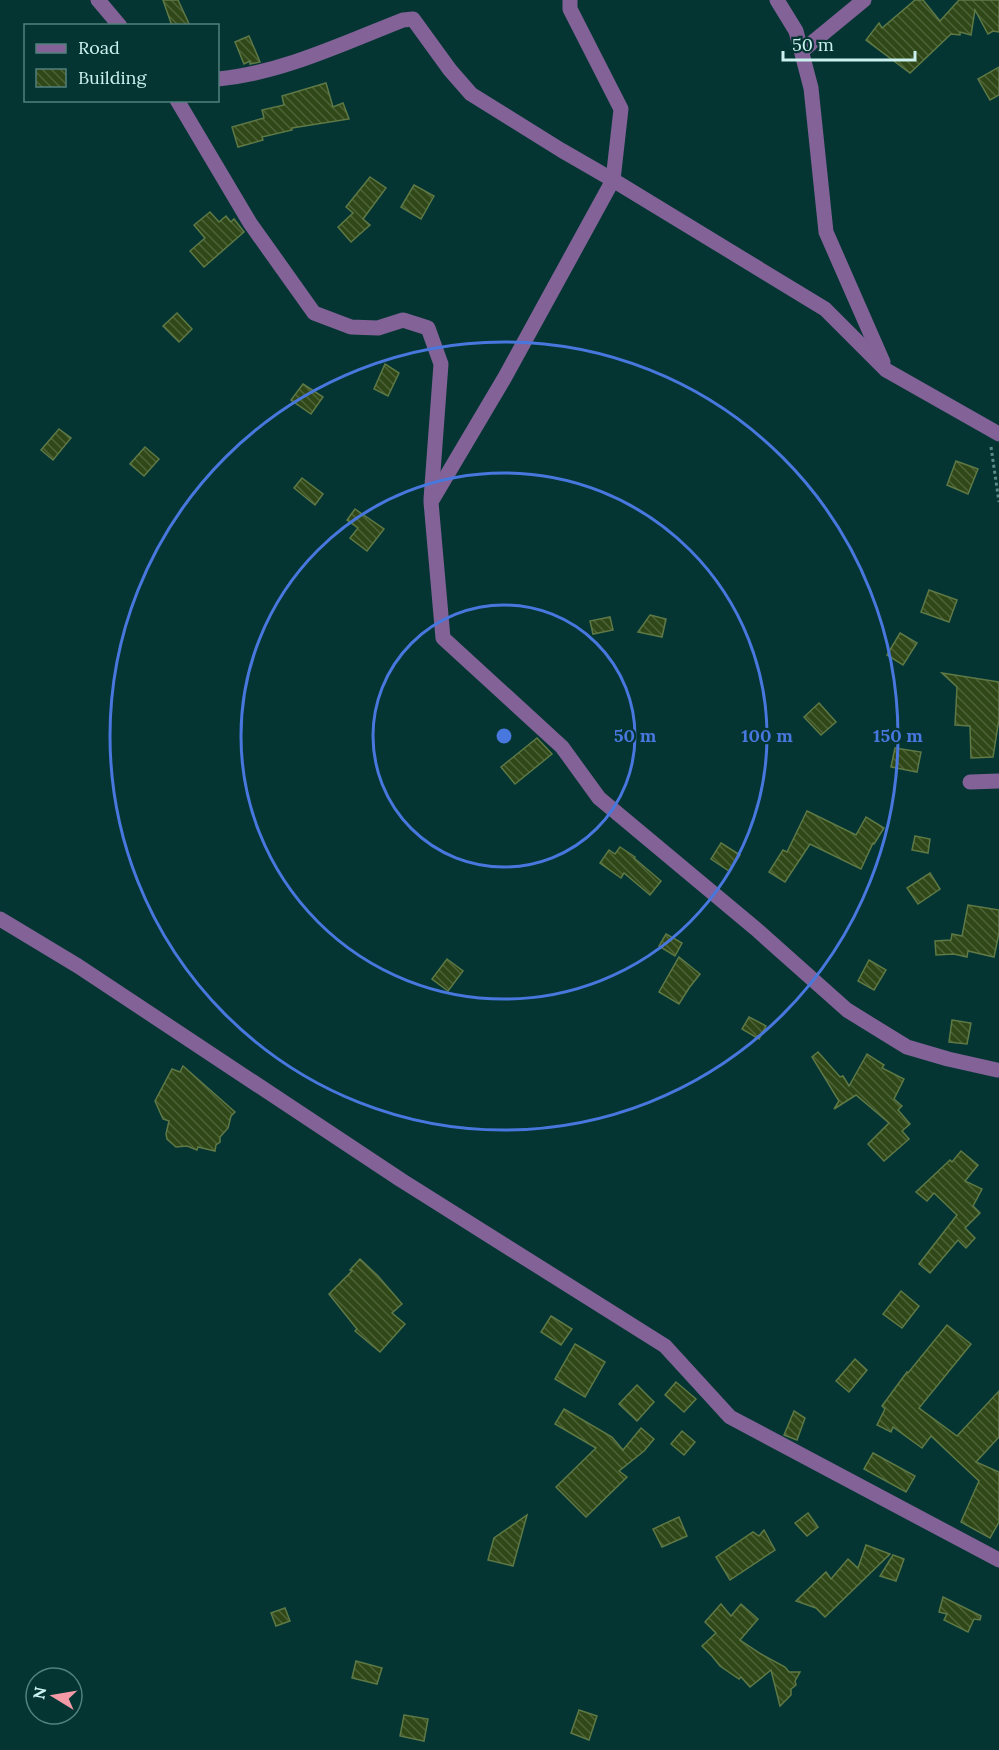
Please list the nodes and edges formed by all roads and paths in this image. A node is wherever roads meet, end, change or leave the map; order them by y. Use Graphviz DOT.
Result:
graph roads {
  1 [pos="98,0"];
  2 [pos="570,0"];
  3 [pos="777,0"];
  4 [pos="864,0"];
  5 [pos="118,24"];
  6 [pos="802,51"];
  7 [pos="219,79"];
  8 [pos="178,102"];
  9 [pos="613,180"];
  10 [pos="886,370"];
  11 [pos="994,431"];
  12 [pos="431,502"];
  13 [pos="999,502"];
  14 [pos="999,781"];
  15 [pos="970,782"];
  16 [pos="0,919"];
  17 [pos="998,1068"];
  18 [pos="999,1560"];
  1 -- 5 [label="street"];
  2 -- 9 [label="street"];
  3 -- 6 [label="street"];
  4 -- 6 [label="street"];
  6 -- 10 [label="street"];
  7 -- 9 [label="street"];
  8 -- 12 [label="street"];
  9 -- 10 [label="street"];
  9 -- 12 [label="street"];
  10 -- 11 [label="street"];
  11 -- 13 [label="path"];
  12 -- 17 [label="street"];
  14 -- 15 [label="street"];
  16 -- 18 [label="street"];
}
